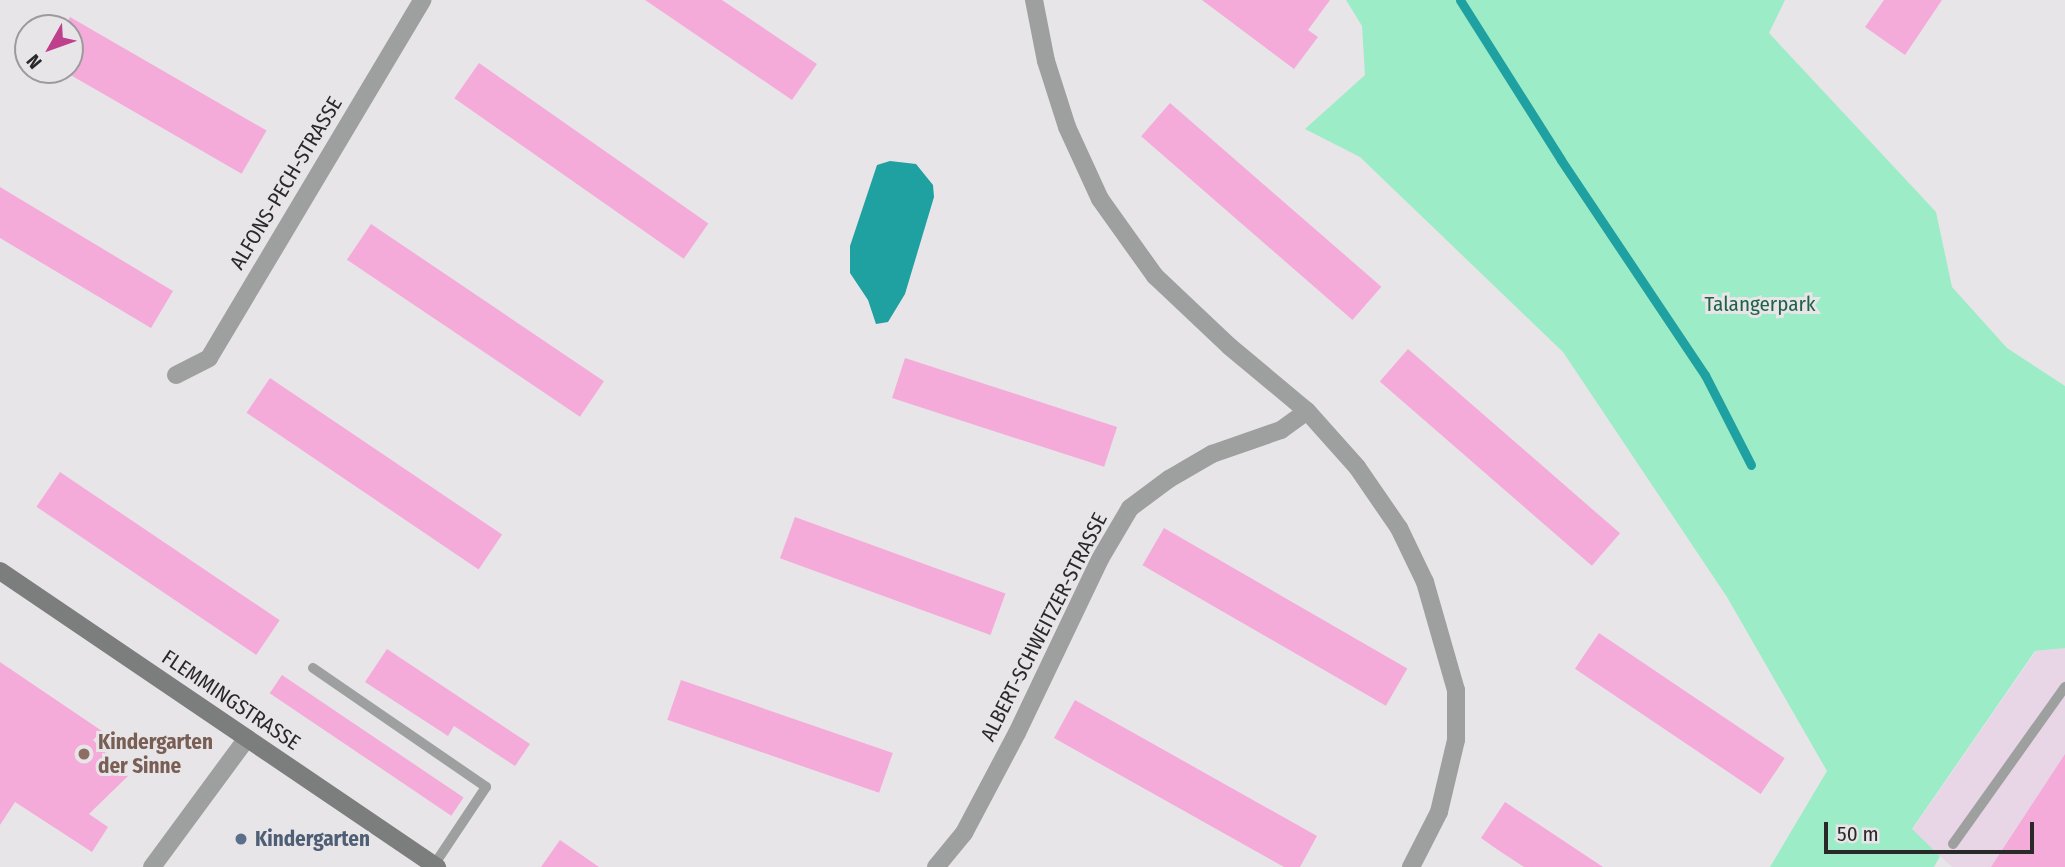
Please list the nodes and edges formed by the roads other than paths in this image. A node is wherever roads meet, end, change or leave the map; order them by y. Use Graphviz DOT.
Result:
graph roads {
  1 [pos="422,0"];
  2 [pos="1034,0"];
  3 [pos="176,375"];
  4 [pos="1307,411"];
  5 [pos="0,571"];
  6 [pos="313,668"];
  7 [pos="2065,687"];
  8 [pos="247,738"];
  9 [pos="1952,844"];
  10 [pos="435,866"];
  11 [pos="152,867"];
  12 [pos="936,867"];
  13 [pos="1411,867"];
  1 -- 3 [label="street, ALFONS-PECH-STRASSE"];
  2 -- 4 [label="street"];
  4 -- 12 [label="street, ALBERT-SCHWEITZER-STRASSE"];
  4 -- 13 [label="street"];
  5 -- 8 [label="street, FLEMMINGSTRASSE"];
  6 -- 10 [label="lane"];
  7 -- 9 [label="lane"];
  8 -- 10 [label="street, FLEMMINGSTRASSE"];
  8 -- 11 [label="street"];
}
